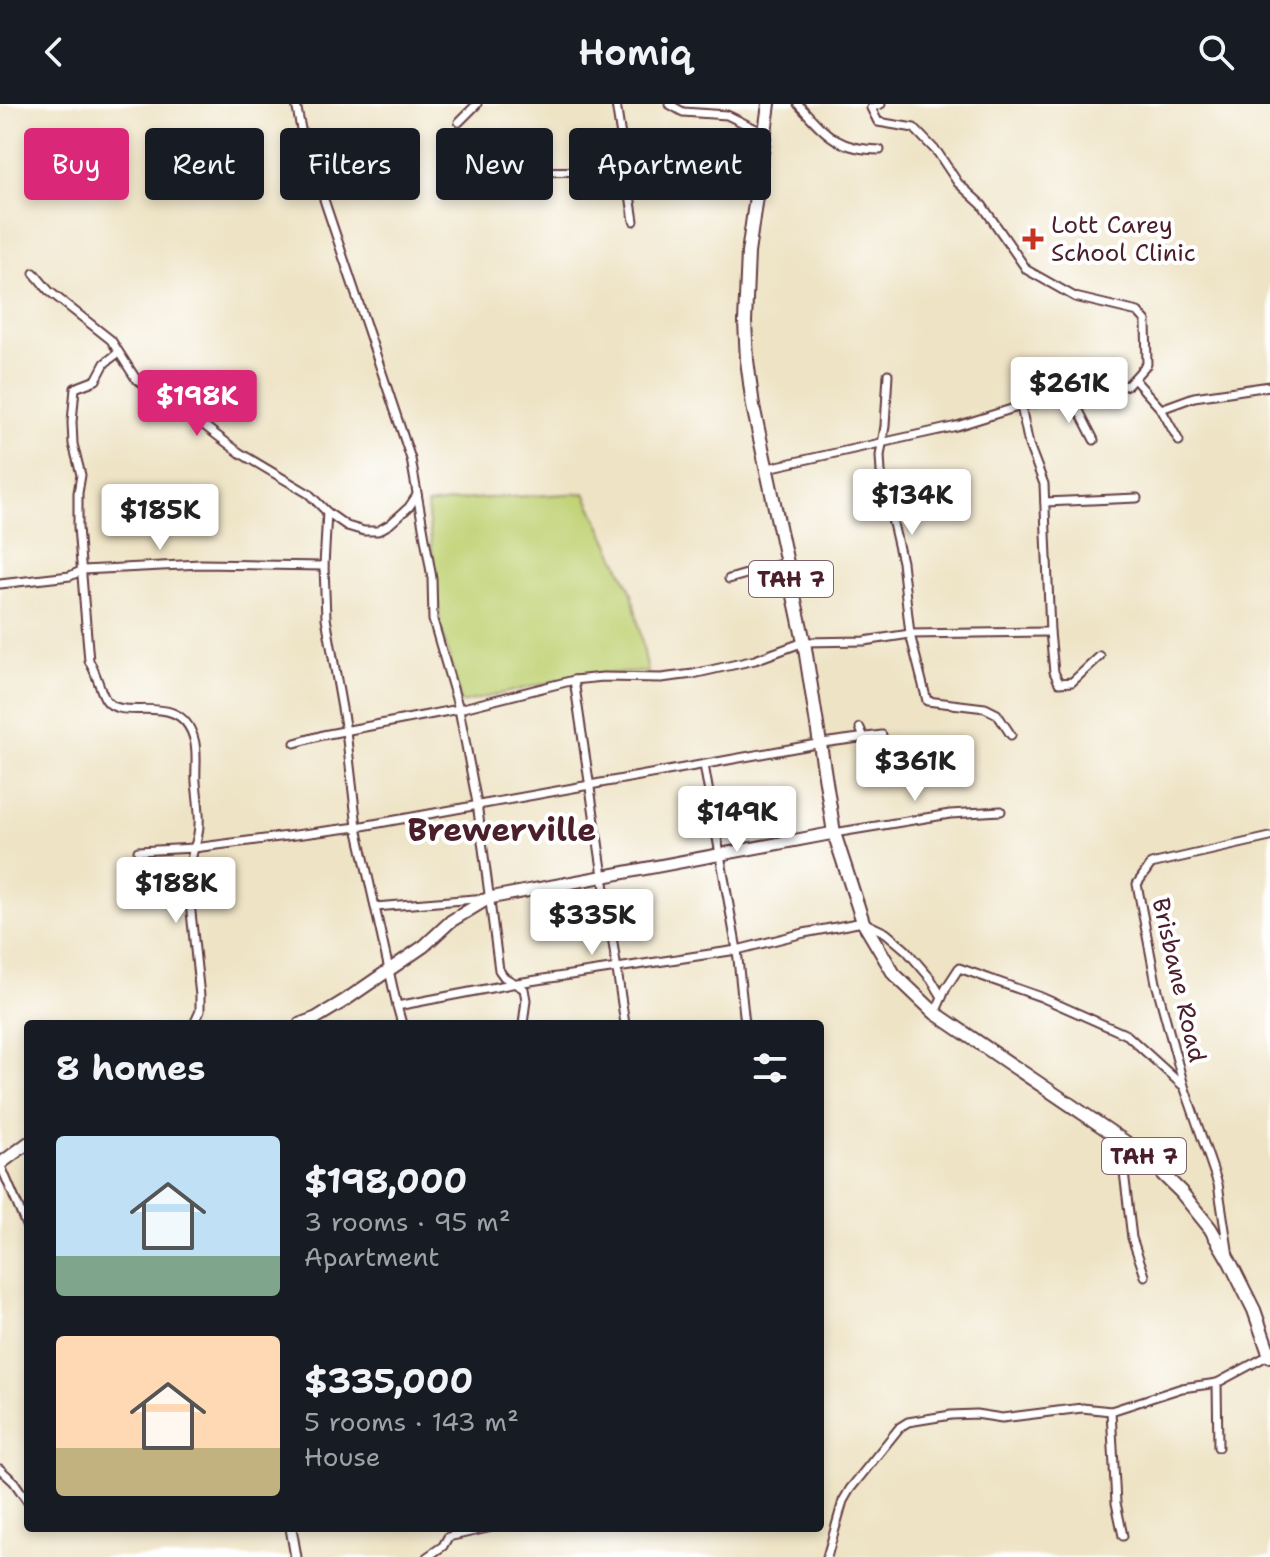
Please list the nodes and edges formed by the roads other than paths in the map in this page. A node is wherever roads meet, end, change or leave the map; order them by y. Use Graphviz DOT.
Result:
graph roads {
  1 [pos="296,104"];
  2 [pos="477,104"];
  3 [pos="616,104"];
  4 [pos="669,104"];
  5 [pos="769,104"];
  6 [pos="798,104"];
  7 [pos="881,104"];
  8 [pos="459,122"];
  9 [pos="620,128"];
  10 [pos="754,128"];
  11 [pos="765,128"];
  12 [pos="880,150"];
  13 [pos="631,200"];
  14 [pos="755,200"];
  15 [pos="634,221"];
  16 [pos="34,273"];
  17 [pos="118,353"];
  18 [pos="888,374"];
  19 [pos="1135,380"];
  20 [pos="1270,386"];
  21 [pos="1072,397"];
  22 [pos="1021,406"];
  23 [pos="1161,409"];
  24 [pos="1094,440"];
  25 [pos="1179,441"];
  26 [pos="882,443"];
  27 [pos="768,468"];
  28 [pos="418,494"];
  29 [pos="1137,498"];
  30 [pos="1045,502"];
  31 [pos="327,512"];
  32 [pos="788,562"];
  33 [pos="324,566"];
  34 [pos="83,570"];
  35 [pos="729,579"];
  36 [pos="0,584"];
  37 [pos="1050,632"];
  38 [pos="910,634"];
  39 [pos="804,642"];
  40 [pos="1100,656"];
  41 [pos="574,680"];
  42 [pos="459,709"];
  43 [pos="860,728"];
  44 [pos="346,731"];
  45 [pos="882,735"];
  46 [pos="1011,735"];
  47 [pos="866,738"];
  48 [pos="295,743"];
  49 [pos="822,743"];
  50 [pos="870,752"];
  51 [pos="704,765"];
  52 [pos="590,787"];
  53 [pos="477,803"];
  54 [pos="1001,811"];
  55 [pos="357,827"];
  56 [pos="834,833"];
  57 [pos="1270,837"];
  58 [pos="194,848"];
  59 [pos="138,851"];
  60 [pos="721,854"];
  61 [pos="603,877"];
  62 [pos="489,898"];
  63 [pos="375,907"];
  64 [pos="863,922"];
  65 [pos="737,950"];
  66 [pos="616,969"];
  67 [pos="389,971"];
  68 [pos="517,983"];
  69 [pos="942,997"];
  70 [pos="397,1006"];
  71 [pos="935,1013"];
  72 [pos="196,1020"];
  73 [pos="311,1020"];
  74 [pos="401,1020"];
  75 [pos="524,1020"];
  76 [pos="624,1020"];
  77 [pos="745,1020"];
  78 [pos="1184,1086"];
  79 [pos="1120,1139"];
  80 [pos="24,1146"];
  81 [pos="0,1164"];
  82 [pos="24,1221"];
  83 [pos="1230,1262"];
  84 [pos="1145,1276"];
  85 [pos="1270,1356"];
  86 [pos="1217,1383"];
  87 [pos="1111,1411"];
  88 [pos="1218,1447"];
  89 [pos="0,1469"];
  90 [pos="24,1496"];
  91 [pos="292,1532"];
  92 [pos="470,1532"];
  93 [pos="1123,1536"];
  94 [pos="296,1557"];
  95 [pos="427,1557"];
  96 [pos="827,1557"];
  1 -- 28 [label="street"];
  2 -- 8 [label="street"];
  3 -- 9 [label="street"];
  4 -- 10 [label="street"];
  5 -- 11 [label="highway, TAH 7"];
  6 -- 12 [label="street"];
  7 -- 19 [label="street"];
  13 -- 15 [label="street"];
  14 -- 27 [label="highway, TAH 7"];
  16 -- 17 [label="street"];
  17 -- 31 [label="street"];
  17 -- 34 [label="street"];
  18 -- 26 [label="street"];
  19 -- 21 [label="street"];
  19 -- 23 [label="street"];
  20 -- 23 [label="street"];
  21 -- 22 [label="street"];
  21 -- 24 [label="street"];
  22 -- 26 [label="street"];
  22 -- 30 [label="street"];
  23 -- 25 [label="street"];
  26 -- 27 [label="street"];
  26 -- 38 [label="street"];
  27 -- 32 [label="highway, TAH 7"];
  28 -- 31 [label="street"];
  28 -- 42 [label="street"];
  29 -- 30 [label="street"];
  30 -- 37 [label="street"];
  31 -- 33 [label="street"];
  32 -- 35 [label="street"];
  32 -- 39 [label="highway, TAH 7"];
  33 -- 34 [label="street"];
  33 -- 44 [label="street"];
  34 -- 36 [label="street"];
  34 -- 58 [label="street"];
  37 -- 38 [label="street"];
  37 -- 40 [label="street"];
  38 -- 39 [label="street"];
  38 -- 46 [label="street"];
  39 -- 41 [label="street"];
  39 -- 49 [label="highway, TAH 7"];
  41 -- 42 [label="street"];
  41 -- 52 [label="street"];
  42 -- 44 [label="street"];
  42 -- 53 [label="street"];
  43 -- 47 [label="street"];
  44 -- 48 [label="street"];
  44 -- 55 [label="street"];
  45 -- 47 [label="street"];
  47 -- 49 [label="street"];
  47 -- 50 [label="street"];
  49 -- 51 [label="street"];
  49 -- 56 [label="highway, TAH 7"];
  51 -- 52 [label="street"];
  51 -- 60 [label="street"];
  52 -- 53 [label="street"];
  52 -- 61 [label="street"];
  53 -- 55 [label="street"];
  53 -- 62 [label="street"];
  54 -- 56 [label="street"];
  55 -- 58 [label="street"];
  55 -- 63 [label="street"];
  56 -- 60 [label="main road"];
  56 -- 64 [label="highway, TAH 7"];
  57 -- 78 [label="street, Brisbane Road"];
  58 -- 59 [label="street"];
  58 -- 72 [label="street"];
  60 -- 61 [label="main road"];
  60 -- 65 [label="street"];
  61 -- 62 [label="main road"];
  61 -- 66 [label="street"];
  62 -- 63 [label="street"];
  62 -- 67 [label="main road"];
  62 -- 68 [label="street"];
  63 -- 67 [label="street"];
  64 -- 65 [label="street"];
  64 -- 69 [label="street"];
  64 -- 71 [label="highway, TAH 7"];
  65 -- 66 [label="street"];
  65 -- 77 [label="street"];
  66 -- 68 [label="street"];
  66 -- 76 [label="street"];
  67 -- 70 [label="street"];
  67 -- 73 [label="main road"];
  68 -- 70 [label="street"];
  68 -- 75 [label="street"];
  69 -- 71 [label="street"];
  69 -- 78 [label="street"];
  70 -- 74 [label="street"];
  71 -- 79 [label="highway, TAH 7"];
  78 -- 83 [label="street, Brisbane Road"];
  79 -- 83 [label="highway, TAH 7"];
  79 -- 84 [label="street"];
  80 -- 81 [label="main road"];
  81 -- 82 [label="street"];
  83 -- 85 [label="highway, TAH 7"];
  85 -- 86 [label="street"];
  86 -- 87 [label="street"];
  86 -- 88 [label="street"];
  87 -- 93 [label="street"];
  87 -- 96 [label="street"];
  89 -- 90 [label="street"];
  91 -- 94 [label="street"];
  92 -- 95 [label="street"];
}
